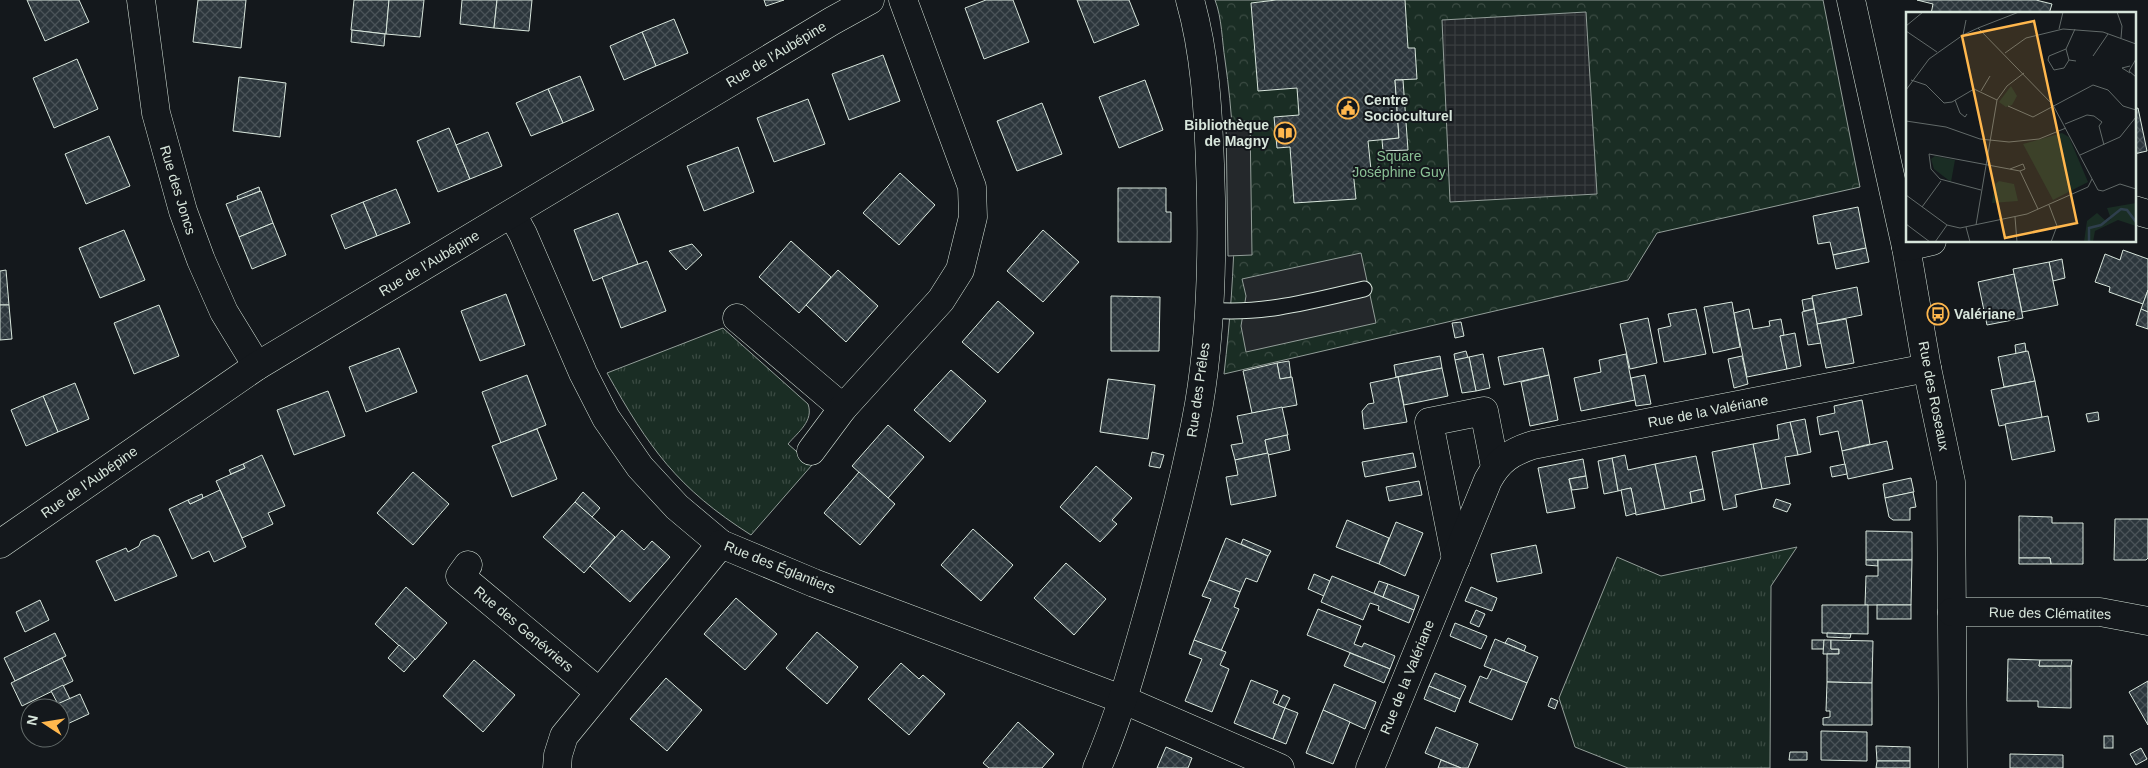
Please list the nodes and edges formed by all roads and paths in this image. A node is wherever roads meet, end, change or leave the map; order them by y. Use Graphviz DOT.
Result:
graph roads {
  1 [pos="141,0"];
  2 [pos="870,0"];
  3 [pos="903,0"];
  4 [pos="1190,0"];
  5 [pos="1851,0"];
  6 [pos="1906,197"];
  7 [pos="512,214"];
  8 [pos="1919,244"];
  9 [pos="1364,289"];
  10 [pos="1209,310"];
  11 [pos="737,318"];
  12 [pos="257,366"];
  13 [pos="1927,368"];
  14 [pos="843,408"];
  15 [pos="811,451"];
  16 [pos="1495,467"];
  17 [pos="0,544"];
  18 [pos="721,544"];
  19 [pos="1456,559"];
  20 [pos="468,564"];
  21 [pos="1952,612"];
  22 [pos="2148,621"];
  23 [pos="599,692"];
  24 [pos="1124,700"];
  25 [pos="557,768"];
  26 [pos="1097,768"];
  27 [pos="1280,768"];
  28 [pos="1370,768"];
  29 [pos="1953,768"];
  1 -- 12 [label="street, Rue des Joncs"];
  2 -- 7 [label="street, Rue de l'Aubépine"];
  3 -- 14 [label="street"];
  4 -- 10 [label="street, Rue des Prêles"];
  5 -- 6 [label="street, Rue des Roseaux"];
  7 -- 12 [label="street, Rue de l'Aubépine"];
  7 -- 18 [label="street, Rue des Églantiers"];
  8 -- 13 [label="street, Rue des Roseaux"];
  9 -- 10 [label="lane"];
  10 -- 24 [label="street, Rue des Prêles"];
  11 -- 14 [label="street"];
  12 -- 17 [label="street, Rue de l'Aubépine"];
  13 -- 16 [label="street, Rue de la Valériane"];
  13 -- 21 [label="street, Rue des Roseaux"];
  14 -- 15 [label="street"];
  16 -- 19 [label="street, Rue de la Valériane"];
  16 -- 19 [label="street"];
  18 -- 23 [label="street"];
  18 -- 24 [label="street, Rue des Églantiers"];
  19 -- 28 [label="street, Rue de la Valériane"];
  20 -- 23 [label="street, Rue des Genévriers"];
  21 -- 22 [label="street, Rue des Clématites"];
  21 -- 29 [label="street, Rue des Roseaux"];
  23 -- 25 [label="street"];
  24 -- 26 [label="street, Rue des Prêles"];
  24 -- 27 [label="street, Rue des Églantiers"];
}
